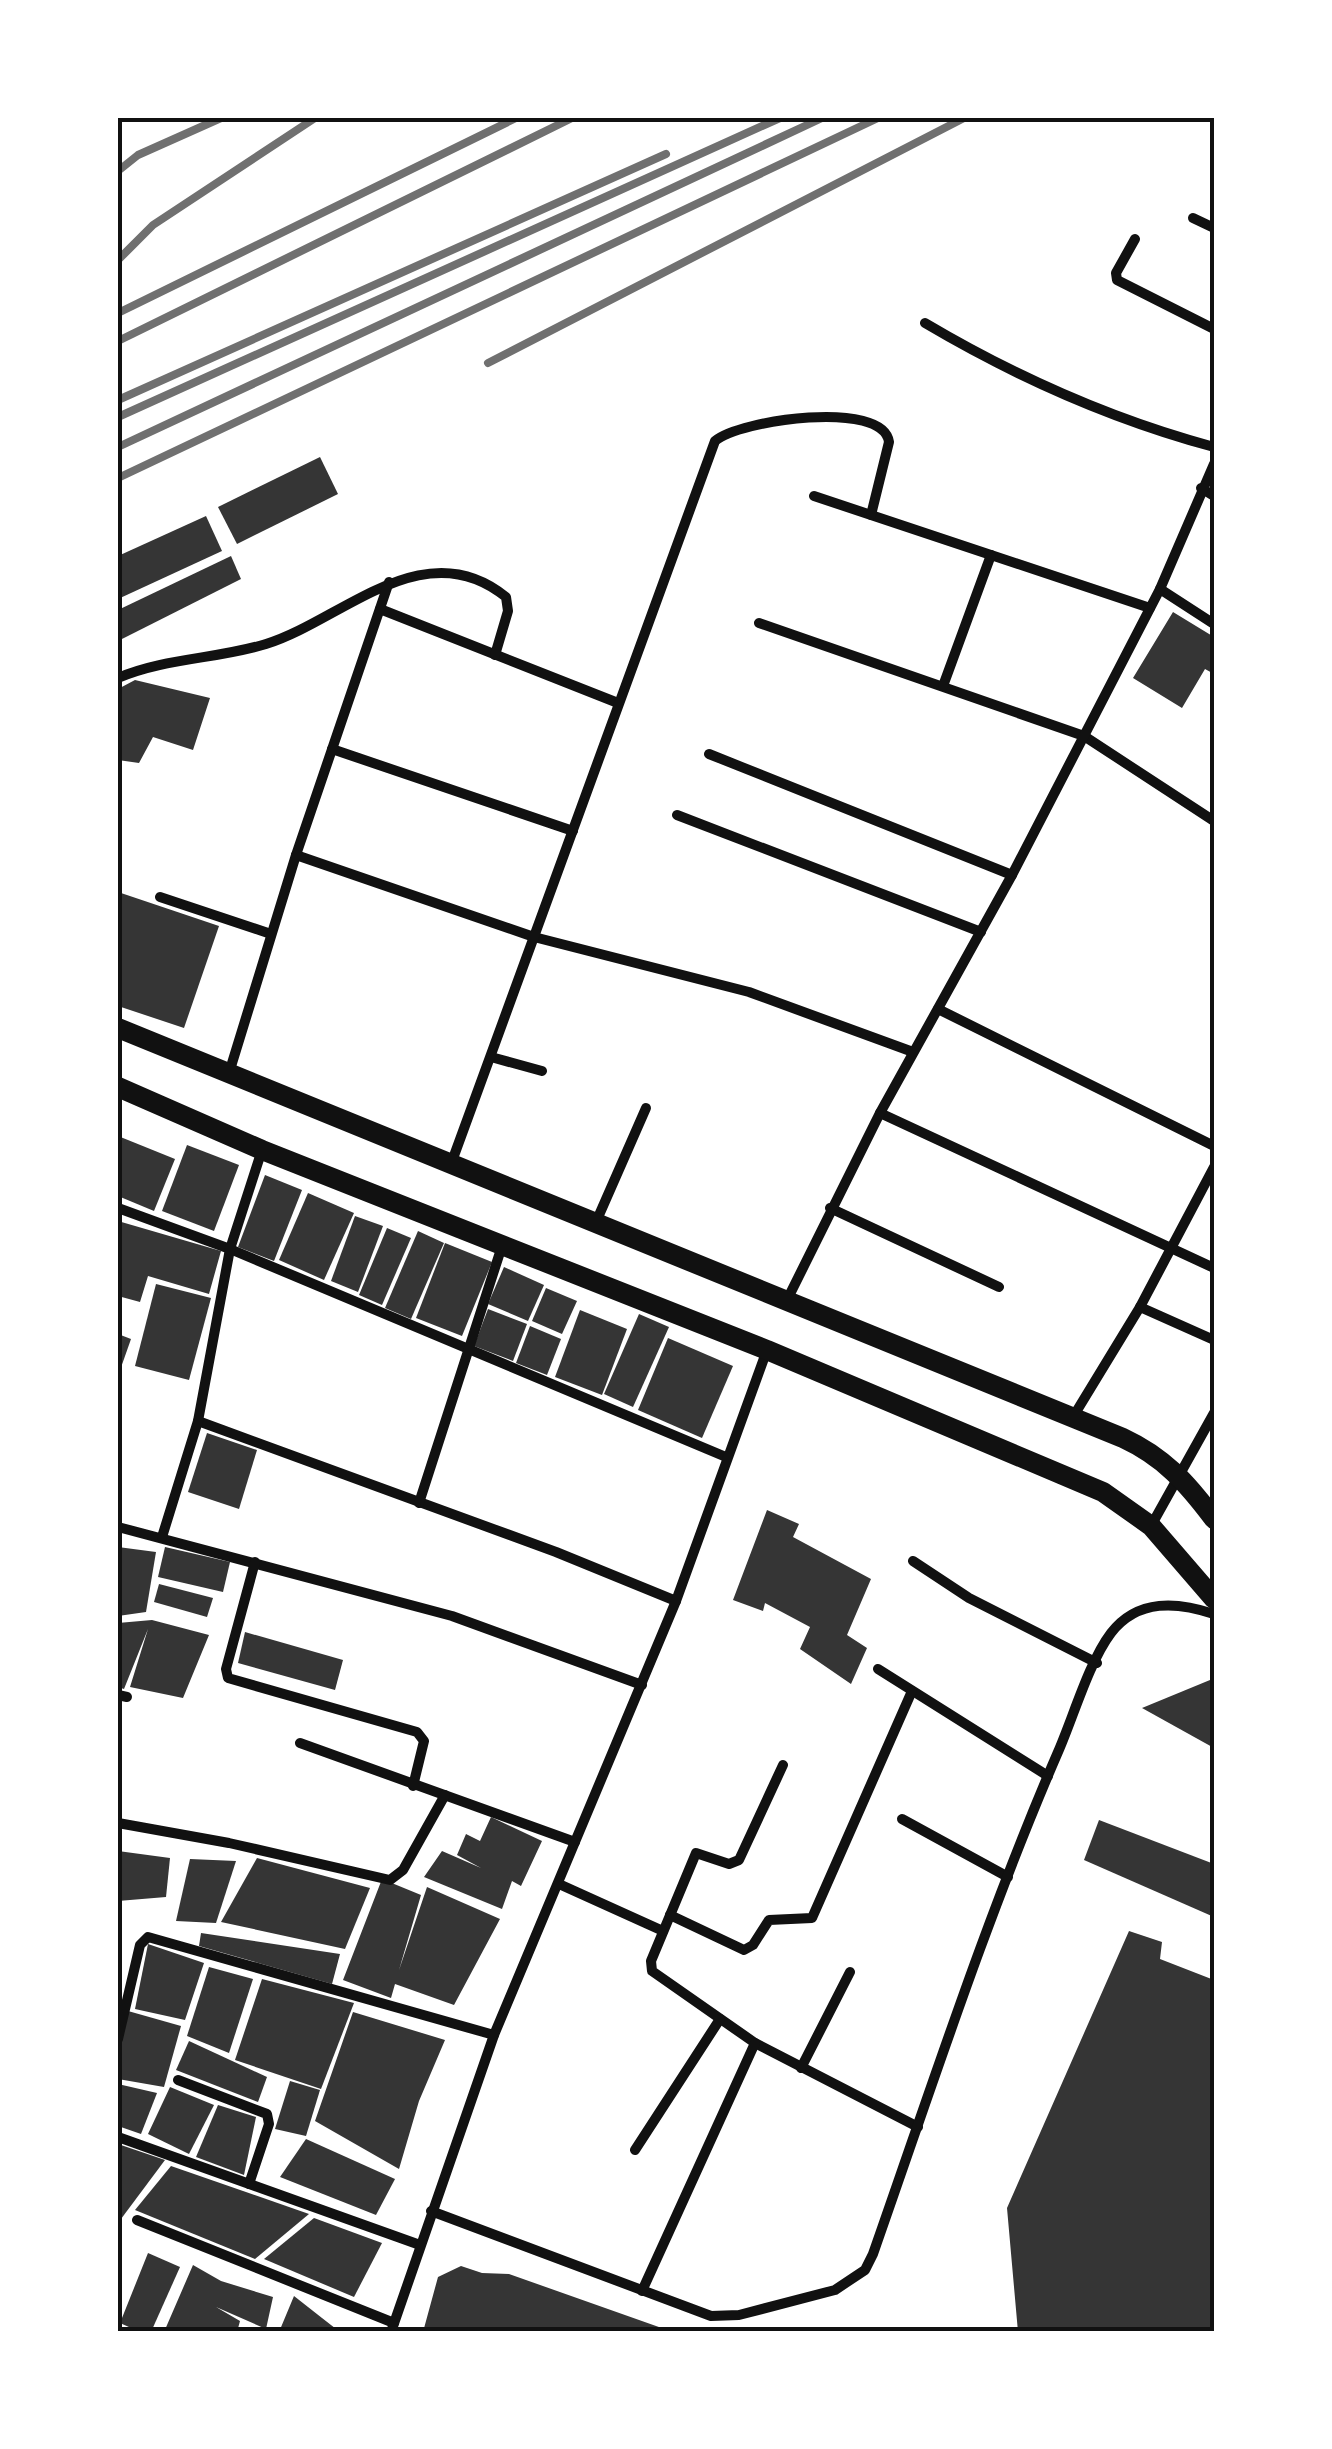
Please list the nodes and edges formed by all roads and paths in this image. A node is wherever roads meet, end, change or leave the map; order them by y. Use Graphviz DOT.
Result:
graph roads {
  1 [pos="1194,218"];
  2 [pos="1214,228"];
  3 [pos="1135,239"];
  4 [pos="925,324"];
  5 [pos="1214,328"];
  6 [pos="1214,448"];
  7 [pos="1214,464"];
  8 [pos="1201,488"];
  9 [pos="814,496"];
  10 [pos="1214,496"];
  11 [pos="871,515"];
  12 [pos="990,555"];
  13 [pos="389,582"];
  14 [pos="1160,588"];
  15 [pos="1150,608"];
  16 [pos="380,609"];
  17 [pos="760,624"];
  18 [pos="1214,624"];
  19 [pos="496,654"];
  20 [pos="118,678"];
  21 [pos="943,686"];
  22 [pos="618,704"];
  23 [pos="1084,736"];
  24 [pos="332,749"];
  25 [pos="709,754"];
  26 [pos="678,815"];
  27 [pos="1214,821"];
  28 [pos="572,831"];
  29 [pos="296,855"];
  30 [pos="1012,875"];
  31 [pos="160,898"];
  32 [pos="981,932"];
  33 [pos="271,934"];
  34 [pos="534,937"];
  35 [pos="938,1009"];
  36 [pos="118,1028"];
  37 [pos="913,1052"];
  38 [pos="490,1057"];
  39 [pos="542,1072"];
  40 [pos="228,1074"];
  41 [pos="118,1087"];
  42 [pos="646,1108"];
  43 [pos="880,1113"];
  44 [pos="1214,1146"];
  45 [pos="262,1150"];
  46 [pos="450,1164"];
  47 [pos="1214,1168"];
  48 [pos="118,1208"];
  49 [pos="830,1208"];
  50 [pos="596,1223"];
  51 [pos="502,1246"];
  52 [pos="230,1249"];
  53 [pos="1173,1249"];
  54 [pos="1214,1268"];
  55 [pos="999,1287"];
  56 [pos="787,1301"];
  57 [pos="1140,1308"];
  58 [pos="1214,1340"];
  59 [pos="768,1350"];
  60 [pos="466,1351"];
  61 [pos="1214,1412"];
  62 [pos="1072,1417"];
  63 [pos="198,1421"];
  64 [pos="726,1457"];
  65 [pos="1179,1473"];
  66 [pos="419,1503"];
  67 [pos="1214,1520"];
  68 [pos="1151,1526"];
  69 [pos="118,1528"];
  70 [pos="162,1537"];
  71 [pos="913,1561"];
  72 [pos="255,1562"];
  73 [pos="1214,1599"];
  74 [pos="676,1601"];
  75 [pos="1214,1614"];
  76 [pos="1097,1663"];
  77 [pos="878,1669"];
  78 [pos="642,1685"];
  79 [pos="912,1690"];
  80 [pos="300,1743"];
  81 [pos="783,1765"];
  82 [pos="1048,1776"];
  83 [pos="412,1786"];
  84 [pos="445,1796"];
  85 [pos="902,1819"];
  86 [pos="118,1823"];
  87 [pos="575,1842"];
  88 [pos="1008,1877"];
  89 [pos="559,1884"];
  90 [pos="670,1916"];
  91 [pos="663,1931"];
  92 [pos="850,1972"];
  93 [pos="720,2019"];
  94 [pos="494,2035"];
  95 [pos="118,2039"];
  96 [pos="755,2043"];
  97 [pos="802,2068"];
  98 [pos="178,2080"];
  99 [pos="918,2127"];
  100 [pos="118,2137"];
  101 [pos="635,2150"];
  102 [pos="249,2184"];
  103 [pos="430,2212"];
  104 [pos="137,2220"];
  105 [pos="420,2245"];
  106 [pos="642,2291"];
  107 [pos="393,2327"];
  1 -- 2 [label="street"];
  3 -- 5 [label="street"];
  4 -- 6 [label="street"];
  7 -- 8 [label="street"];
  8 -- 10 [label="street"];
  8 -- 14 [label="street"];
  9 -- 11 [label="street"];
  11 -- 12 [label="street"];
  11 -- 22 [label="street"];
  12 -- 15 [label="street"];
  12 -- 21 [label="street"];
  13 -- 16 [label="street"];
  13 -- 19 [label="street"];
  13 -- 20 [label="street"];
  14 -- 15 [label="street"];
  14 -- 18 [label="street"];
  15 -- 23 [label="street"];
  16 -- 19 [label="street"];
  16 -- 24 [label="street"];
  17 -- 21 [label="street"];
  19 -- 22 [label="street"];
  21 -- 23 [label="street"];
  22 -- 28 [label="street"];
  23 -- 27 [label="street"];
  23 -- 30 [label="street"];
  24 -- 28 [label="street"];
  24 -- 29 [label="street"];
  25 -- 30 [label="street"];
  26 -- 32 [label="street"];
  28 -- 34 [label="street"];
  29 -- 33 [label="street"];
  29 -- 34 [label="street"];
  30 -- 32 [label="street"];
  31 -- 33 [label="street"];
  32 -- 35 [label="street"];
  33 -- 40 [label="street"];
  34 -- 37 [label="street"];
  34 -- 38 [label="street"];
  35 -- 37 [label="street"];
  35 -- 44 [label="street"];
  36 -- 40 [label="main road"];
  37 -- 43 [label="street"];
  38 -- 39 [label="street"];
  38 -- 46 [label="street"];
  40 -- 46 [label="main road"];
  41 -- 45 [label="main road"];
  42 -- 50 [label="street"];
  43 -- 49 [label="street"];
  43 -- 53 [label="street"];
  45 -- 51 [label="main road"];
  45 -- 52 [label="street"];
  46 -- 50 [label="main road"];
  47 -- 53 [label="street"];
  48 -- 52 [label="street"];
  49 -- 55 [label="street"];
  49 -- 56 [label="street"];
  50 -- 56 [label="main road"];
  51 -- 59 [label="main road"];
  51 -- 60 [label="street"];
  52 -- 60 [label="street"];
  52 -- 63 [label="street"];
  53 -- 54 [label="street"];
  53 -- 57 [label="street"];
  56 -- 62 [label="main road"];
  57 -- 58 [label="street"];
  57 -- 62 [label="street"];
  59 -- 64 [label="street"];
  59 -- 68 [label="main road"];
  60 -- 64 [label="street"];
  60 -- 66 [label="street"];
  61 -- 65 [label="street"];
  62 -- 65 [label="main road"];
  63 -- 66 [label="street"];
  63 -- 70 [label="street"];
  64 -- 74 [label="street"];
  65 -- 67 [label="main road"];
  65 -- 68 [label="street"];
  66 -- 74 [label="street"];
  68 -- 73 [label="main road"];
  69 -- 70 [label="street"];
  70 -- 72 [label="street"];
  71 -- 76 [label="street"];
  72 -- 78 [label="street"];
  72 -- 83 [label="street"];
  74 -- 78 [label="street"];
  75 -- 76 [label="street"];
  76 -- 82 [label="street"];
  77 -- 79 [label="street"];
  78 -- 87 [label="street"];
  79 -- 82 [label="street"];
  79 -- 90 [label="street"];
  80 -- 83 [label="street"];
  81 -- 90 [label="street"];
  82 -- 88 [label="street"];
  83 -- 84 [label="street"];
  84 -- 86 [label="street"];
  84 -- 87 [label="street"];
  85 -- 88 [label="street"];
  87 -- 89 [label="street"];
  88 -- 99 [label="street"];
  89 -- 91 [label="street"];
  89 -- 94 [label="street"];
  90 -- 91 [label="street"];
  91 -- 93 [label="street"];
  92 -- 97 [label="street"];
  93 -- 96 [label="street"];
  93 -- 101 [label="street"];
  94 -- 95 [label="street"];
  94 -- 103 [label="street"];
  96 -- 97 [label="street"];
  96 -- 106 [label="street"];
  97 -- 99 [label="street"];
  98 -- 102 [label="street"];
  99 -- 106 [label="street"];
  100 -- 102 [label="street"];
  102 -- 105 [label="street"];
  103 -- 105 [label="street"];
  103 -- 106 [label="street"];
  104 -- 107 [label="street"];
  105 -- 107 [label="street"];
}
